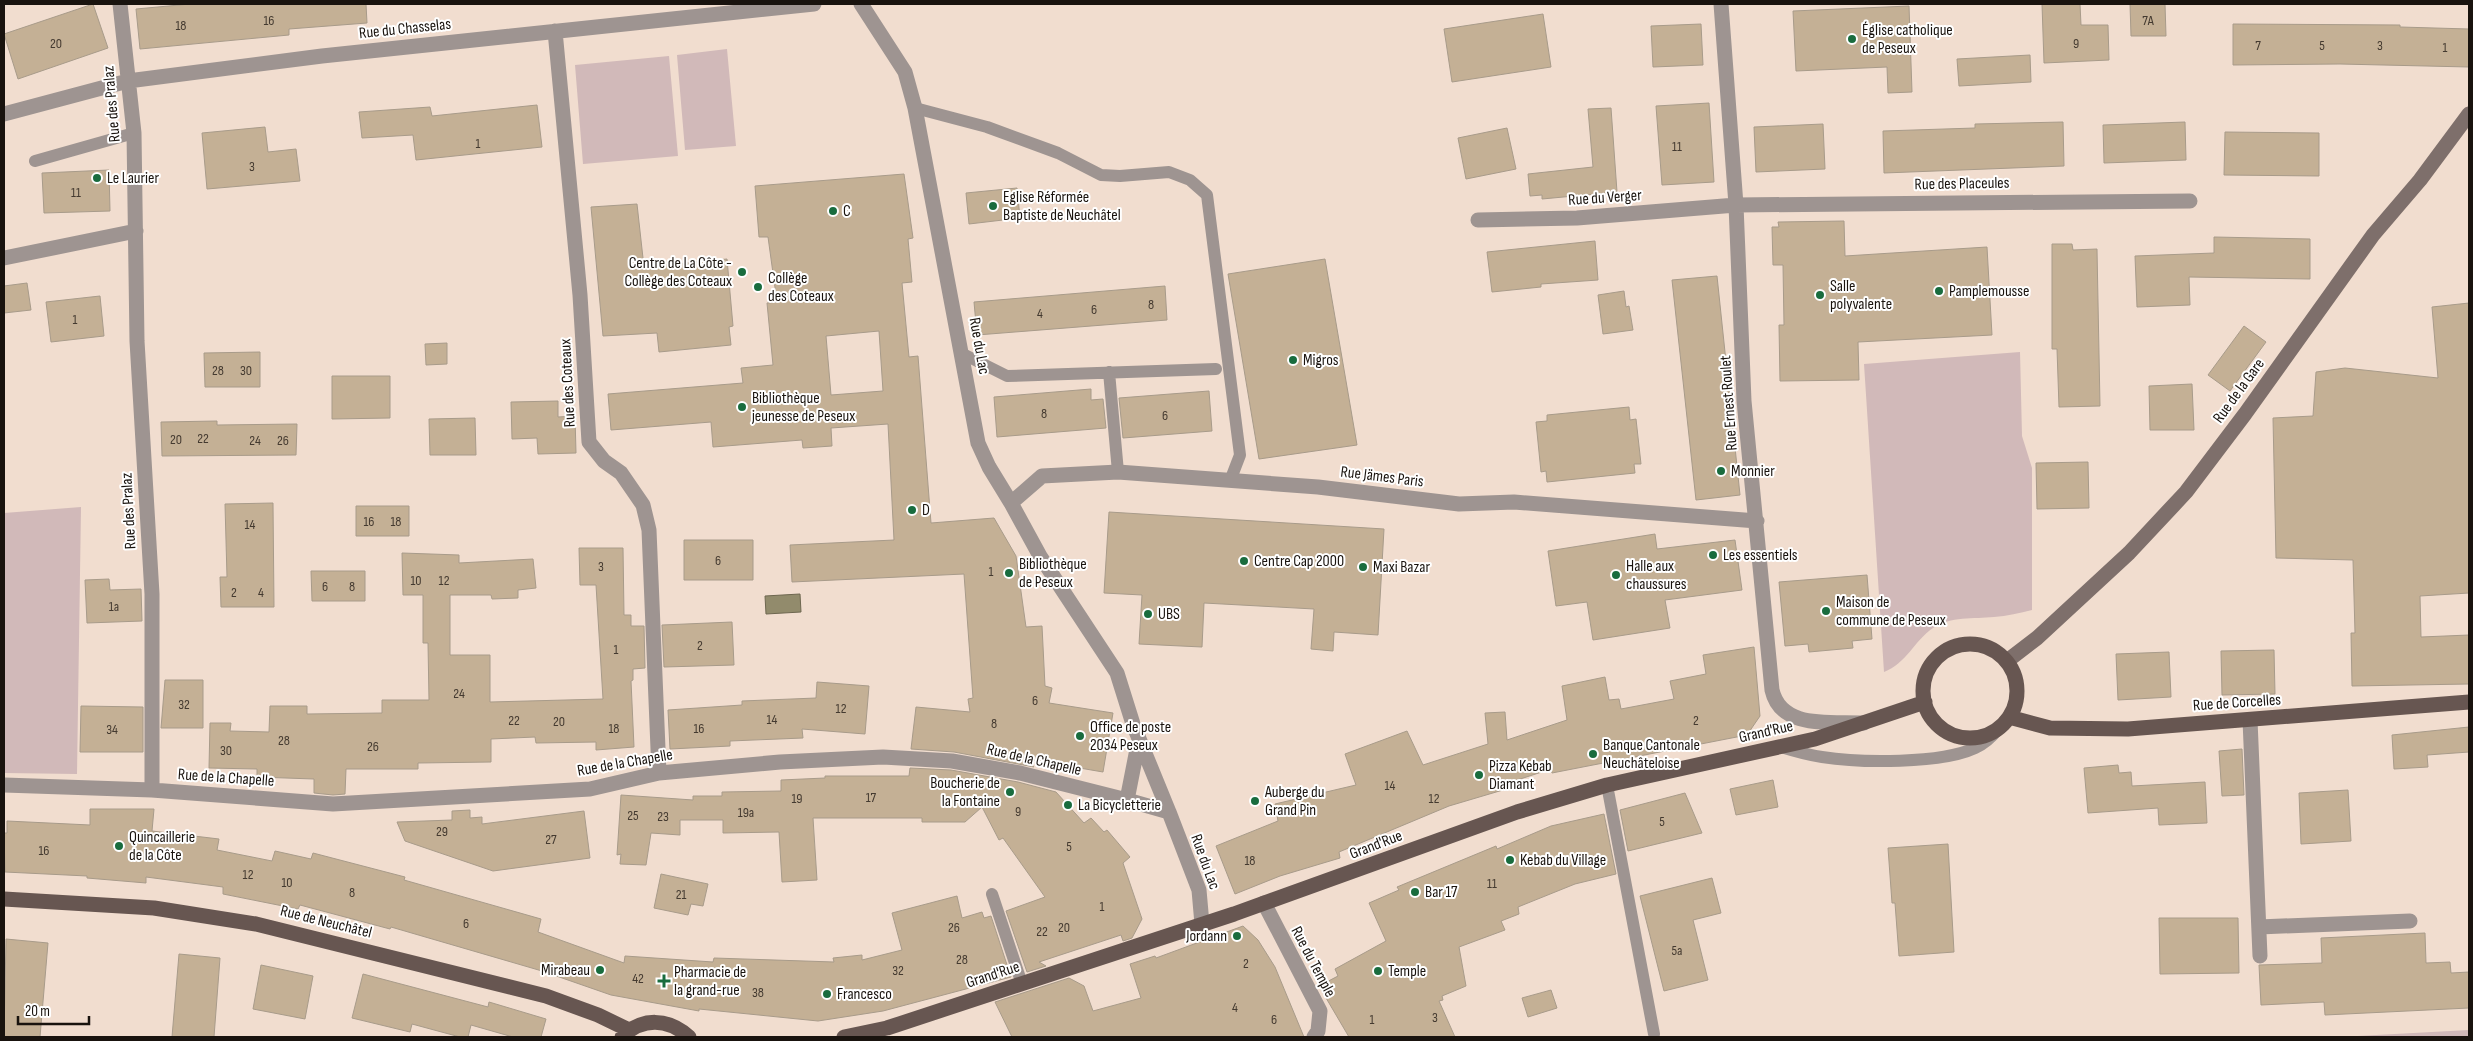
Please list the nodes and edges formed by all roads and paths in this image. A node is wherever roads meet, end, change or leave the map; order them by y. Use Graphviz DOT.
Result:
graph roads {
  1 [pos="120,4"];
  2 [pos="814,4"];
  3 [pos="862,4"];
  4 [pos="1721,4"];
  5 [pos="554,31"];
  6 [pos="128,81"];
  7 [pos="915,108"];
  8 [pos="4,114"];
  9 [pos="2469,114"];
  10 [pos="134,133"];
  11 [pos="35,161"];
  12 [pos="2190,201"];
  13 [pos="1736,205"];
  14 [pos="1478,220"];
  15 [pos="136,231"];
  16 [pos="4,258"];
  17 [pos="963,354"];
  18 [pos="1216,368"];
  19 [pos="1109,372"];
  20 [pos="1118,472"];
  21 [pos="1230,481"];
  22 [pos="1011,503"];
  23 [pos="1757,521"];
  24 [pos="2007,661"];
  25 [pos="1925,702"];
  26 [pos="2469,702"];
  27 [pos="2250,720"];
  28 [pos="2004,722"];
  29 [pos="1866,723"];
  30 [pos="1139,739"];
  31 [pos="1781,747"];
  32 [pos="659,773"];
  33 [pos="1607,785"];
  34 [pos="4,786"];
  35 [pos="152,790"];
  36 [pos="1127,800"];
  37 [pos="1169,812"];
  38 [pos="992,894"];
  39 [pos="4,899"];
  40 [pos="1264,903"];
  41 [pos="2410,921"];
  42 [pos="1202,924"];
  43 [pos="2259,926"];
  44 [pos="2260,956"];
  45 [pos="1022,984"];
  46 [pos="626,1034"];
  47 [pos="1654,1034"];
  48 [pos="1318,1035"];
  49 [pos="689,1037"];
  50 [pos="844,1037"];
  1 -- 6 [label="street, Rue des Pralaz"];
  2 -- 5 [label="street, Rue du Chasselas"];
  3 -- 7 [label="street, Rue du Lac"];
  4 -- 13 [label="street, Rue Ernest Roulet"];
  5 -- 6 [label="street, Rue du Chasselas"];
  5 -- 32 [label="street, Rue des Coteaux"];
  6 -- 8 [label="street, Rue du Chasselas"];
  6 -- 10 [label="street, Rue des Pralaz"];
  7 -- 17 [label="street, Rue du Lac"];
  7 -- 21 [label="lane"];
  9 -- 24 [label="main road, Rue de la Gare"];
  10 -- 11 [label="lane"];
  10 -- 15 [label="street, Rue des Pralaz"];
  12 -- 13 [label="street, Rue des Placeules"];
  13 -- 14 [label="street, Rue du Verger"];
  13 -- 23 [label="street, Rue Ernest Roulet"];
  15 -- 16 [label="street"];
  15 -- 35 [label="street, Rue des Pralaz"];
  17 -- 19 [label="lane"];
  17 -- 22 [label="street, Rue du Lac"];
  18 -- 19 [label="lane"];
  19 -- 20 [label="lane"];
  20 -- 21 [label="street, Rue Jämes Paris"];
  20 -- 22 [label="street, Rue Jämes Paris"];
  21 -- 23 [label="street, Rue Jämes Paris"];
  22 -- 30 [label="street, Rue du Lac"];
  23 -- 29 [label="street, Rue Ernest Roulet"];
  24 -- 25 [label="main road"];
  24 -- 28 [label="main road"];
  25 -- 28 [label="main road"];
  25 -- 29 [label="main road, Grand'Rue"];
  26 -- 27 [label="main road, Rue de Corcelles"];
  27 -- 28 [label="main road, Rue de Corcelles"];
  27 -- 43 [label="street"];
  28 -- 31 [label="lane"];
  29 -- 31 [label="main road, Grand'Rue"];
  30 -- 36 [label="street"];
  30 -- 37 [label="street, Rue du Lac"];
  31 -- 33 [label="main road, Grand'Rue"];
  32 -- 35 [label="street, Rue de la Chapelle"];
  32 -- 36 [label="street, Rue de la Chapelle"];
  33 -- 40 [label="main road, Grand'Rue"];
  33 -- 47 [label="lane"];
  34 -- 35 [label="street, Rue de la Chapelle"];
  36 -- 37 [label="street, Rue de la Chapelle"];
  37 -- 42 [label="street, Rue du Lac"];
  38 -- 45 [label="lane"];
  39 -- 46 [label="main road, Rue de Neuchâtel"];
  40 -- 42 [label="main road, Grand'Rue"];
  40 -- 48 [label="street, Rue du Temple"];
  41 -- 43 [label="street"];
  42 -- 45 [label="main road, Grand'Rue"];
  43 -- 44 [label="street"];
  45 -- 50 [label="main road, Grand'Rue"];
  46 -- 49 [label="main road"];
}
